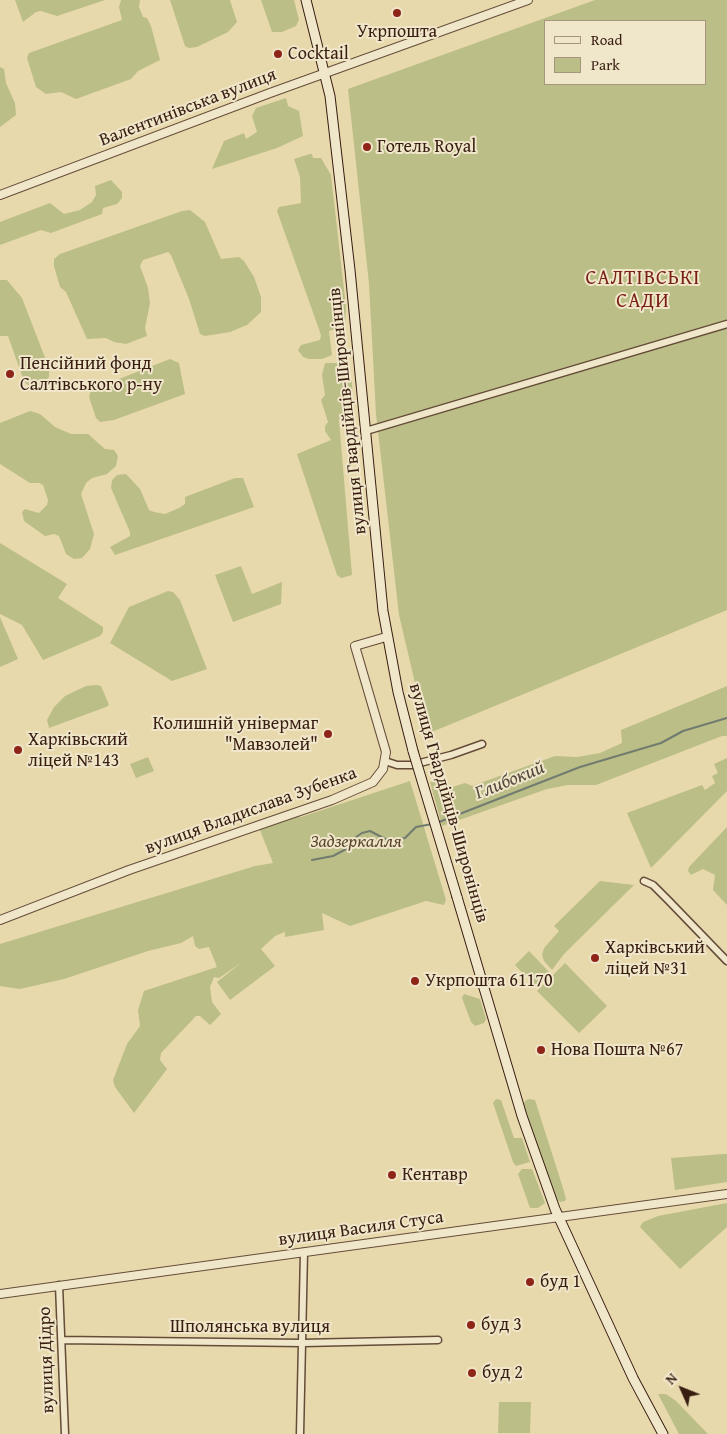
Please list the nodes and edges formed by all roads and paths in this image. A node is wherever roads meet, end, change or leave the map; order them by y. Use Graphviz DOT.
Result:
graph roads {
  1 [pos="306,0"];
  2 [pos="528,0"];
  3 [pos="325,73"];
  4 [pos="0,195"];
  5 [pos="727,324"];
  6 [pos="366,431"];
  7 [pos="386,637"];
  8 [pos="482,744"];
  9 [pos="386,761"];
  10 [pos="644,881"];
  11 [pos="0,920"];
  12 [pos="727,961"];
  13 [pos="727,1194"];
  14 [pos="559,1218"];
  15 [pos="304,1252"];
  16 [pos="59,1285"];
  17 [pos="0,1294"];
  18 [pos="62,1340"];
  19 [pos="438,1340"];
  20 [pos="303,1342"];
  21 [pos="65,1434"];
  22 [pos="300,1434"];
  23 [pos="663,1434"];
  1 -- 3 [label="main road, вулиця Гвардійців-Широнінців"];
  2 -- 3 [label="street, Валентинівська вулиця"];
  3 -- 4 [label="street, Валентинівська вулиця"];
  3 -- 6 [label="main road, вулиця Гвардійців-Широнінців"];
  5 -- 6 [label="street"];
  6 -- 7 [label="main road, вулиця Гвардійців-Широнінців"];
  7 -- 9 [label="street"];
  7 -- 14 [label="main road, вулиця Гвардійців-Широнінців, bridge"];
  8 -- 9 [label="street"];
  9 -- 11 [label="street, вулиця Владислава Зубенка"];
  10 -- 12 [label="street"];
  13 -- 14 [label="street, вулиця Василя Стуса"];
  14 -- 15 [label="street, вулиця Василя Стуса"];
  14 -- 23 [label="main road, вулиця Гвардійців-Широнінців"];
  15 -- 16 [label="street, вулиця Василя Стуса"];
  15 -- 20 [label="street"];
  16 -- 17 [label="street, вулиця Василя Стуса"];
  16 -- 18 [label="street, вулиця Дідро"];
  18 -- 20 [label="street, Шполянська вулиця"];
  18 -- 21 [label="street, вулиця Дідро"];
  19 -- 20 [label="street, Шполянська вулиця"];
  20 -- 22 [label="street"];
}
